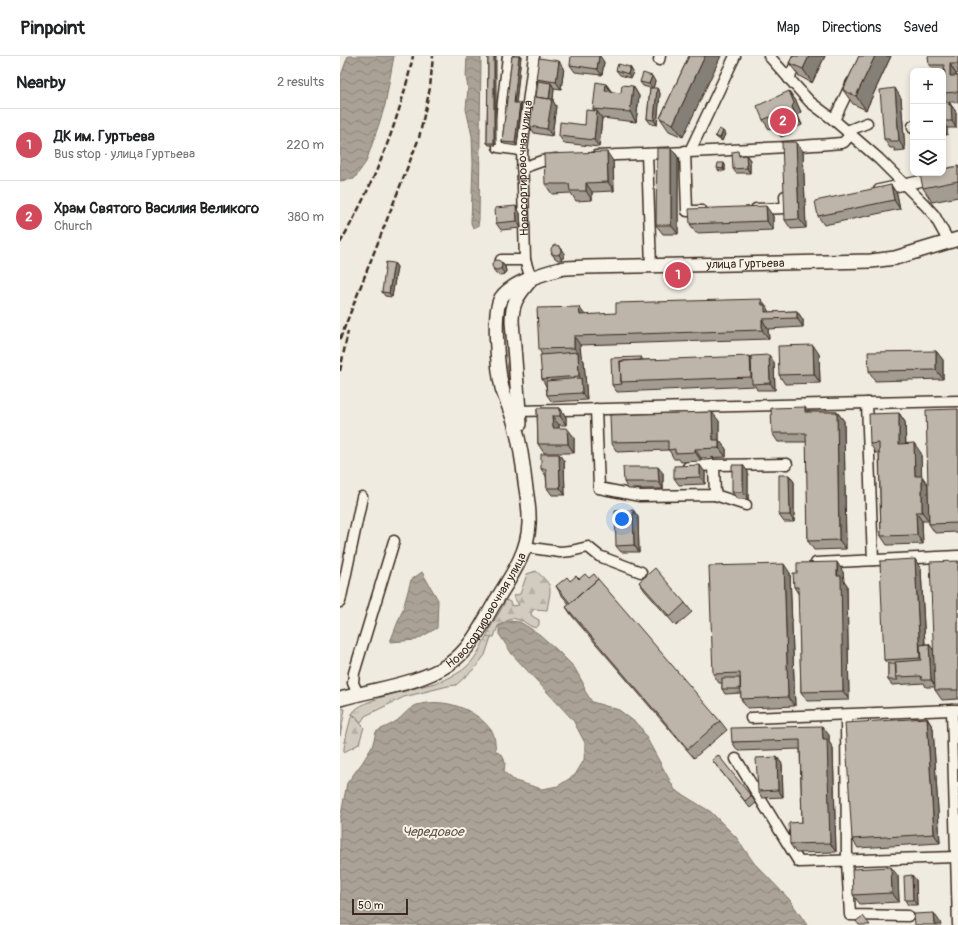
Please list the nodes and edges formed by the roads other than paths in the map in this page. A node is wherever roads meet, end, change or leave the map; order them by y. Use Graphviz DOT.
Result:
graph roads {
  1 [pos="508,56"];
  2 [pos="534,56"];
  3 [pos="735,56"];
  4 [pos="769,56"];
  5 [pos="799,56"];
  6 [pos="857,70"];
  7 [pos="789,79"];
  8 [pos="834,120"];
  9 [pos="867,123"];
  10 [pos="849,133"];
  11 [pos="522,150"];
  12 [pos="688,151"];
  13 [pos="647,154"];
  14 [pos="588,157"];
  15 [pos="566,158"];
  16 [pos="522,168"];
  17 [pos="958,173"];
  18 [pos="917,177"];
  19 [pos="905,184"];
  20 [pos="785,185"];
  21 [pos="867,192"];
  22 [pos="748,209"];
  23 [pos="710,210"];
  24 [pos="953,241"];
  25 [pos="501,260"];
  26 [pos="525,260"];
  27 [pos="651,266"];
  28 [pos="532,279"];
  29 [pos="958,401"];
  30 [pos="867,403"];
  31 [pos="596,409"];
  32 [pos="519,411"];
  33 [pos="522,460"];
  34 [pos="787,464"];
  35 [pos="714,465"];
  36 [pos="677,467"];
  37 [pos="715,495"];
  38 [pos="362,497"];
  39 [pos="746,505"];
  40 [pos="394,541"];
  41 [pos="525,547"];
  42 [pos="958,556"];
  43 [pos="873,560"];
  44 [pos="816,563"];
  45 [pos="641,572"];
  46 [pos="340,602"];
  47 [pos="358,694"];
  48 [pos="340,699"];
  49 [pos="955,710"];
  50 [pos="846,715"];
  51 [pos="751,718"];
  52 [pos="736,759"];
  53 [pos="956,857"];
  54 [pos="847,861"];
  55 [pos="908,916"];
  56 [pos="958,925"];
  1 -- 11 [label="street"];
  2 -- 11 [label="street, Новосортировочная улица"];
  3 -- 12 [label="street"];
  4 -- 7 [label="street"];
  5 -- 7 [label="street"];
  6 -- 8 [label="street"];
  7 -- 8 [label="street"];
  8 -- 10 [label="street"];
  9 -- 10 [label="street"];
  10 -- 12 [label="street"];
  10 -- 19 [label="street"];
  11 -- 16 [label="street, Новосортировочная улица"];
  12 -- 13 [label="street"];
  12 -- 23 [label="street"];
  13 -- 14 [label="street"];
  13 -- 27 [label="street"];
  15 -- 16 [label="street"];
  16 -- 26 [label="street, Новосортировочная улица"];
  17 -- 18 [label="street"];
  18 -- 19 [label="street"];
  19 -- 21 [label="street"];
  19 -- 24 [label="street"];
  20 -- 22 [label="street"];
  24 -- 27 [label="main road, улица Гуртьева"];
  25 -- 26 [label="street"];
  26 -- 28 [label="street, Новосортировочная улица"];
  27 -- 28 [label="main road, улица Гуртьева"];
  28 -- 32 [label="main road, Новосортировочная улица"];
  28 -- 33 [label="main road, Новосортировочная улица"];
  29 -- 30 [label="street"];
  30 -- 31 [label="street"];
  30 -- 43 [label="street"];
  31 -- 32 [label="street"];
  31 -- 37 [label="street"];
  32 -- 33 [label="main road, Новосортировочная улица"];
  33 -- 41 [label="main road, Новосортировочная улица"];
  34 -- 35 [label="street"];
  35 -- 36 [label="street"];
  35 -- 37 [label="street"];
  37 -- 39 [label="street"];
  38 -- 46 [label="street"];
  40 -- 47 [label="street"];
  41 -- 45 [label="street"];
  41 -- 47 [label="main road, Новосортировочная улица"];
  42 -- 43 [label="street"];
  43 -- 44 [label="street"];
  47 -- 48 [label="main road, Новосортировочная улица"];
  49 -- 50 [label="street"];
  49 -- 53 [label="street"];
  50 -- 51 [label="street"];
  50 -- 54 [label="street"];
  52 -- 54 [label="street"];
  53 -- 54 [label="street"];
  53 -- 56 [label="street"];
  54 -- 55 [label="street"];
}
